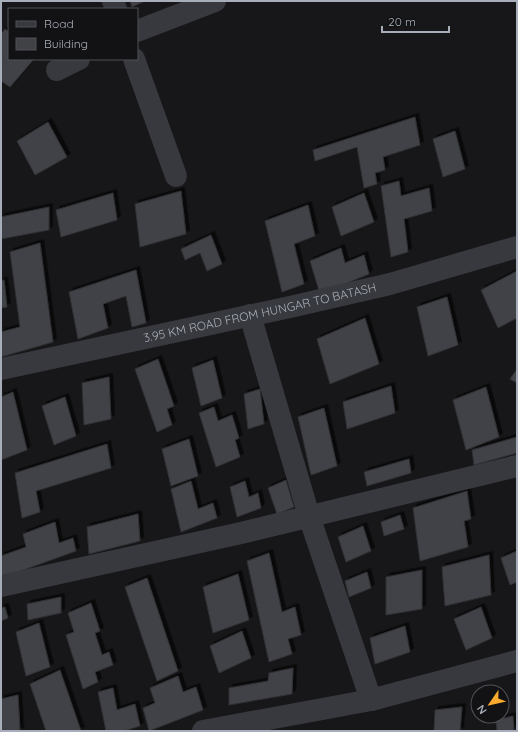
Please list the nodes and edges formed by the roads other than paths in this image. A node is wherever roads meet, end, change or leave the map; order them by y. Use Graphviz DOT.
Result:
graph roads {
  1 [pos="214,1"];
  2 [pos="138,31"];
  3 [pos="77,60"];
  4 [pos="134,60"];
  5 [pos="57,70"];
  6 [pos="176,176"];
  7 [pos="517,247"];
  8 [pos="250,316"];
  9 [pos="1,369"];
  10 [pos="517,466"];
  11 [pos="309,516"];
  12 [pos="1,586"];
  13 [pos="517,661"];
  14 [pos="371,700"];
  15 [pos="202,731"];
  1 -- 2 [label="street"];
  3 -- 5 [label="street"];
  4 -- 6 [label="street"];
  7 -- 8 [label="street, 3.95 KM ROAD FROM HUNGAR TO BATASH"];
  8 -- 9 [label="street, 3.95 KM ROAD FROM HUNGAR TO BATASH"];
  8 -- 11 [label="street"];
  10 -- 11 [label="street"];
  11 -- 12 [label="street"];
  11 -- 14 [label="street"];
  13 -- 14 [label="street"];
  14 -- 15 [label="street"];
}
